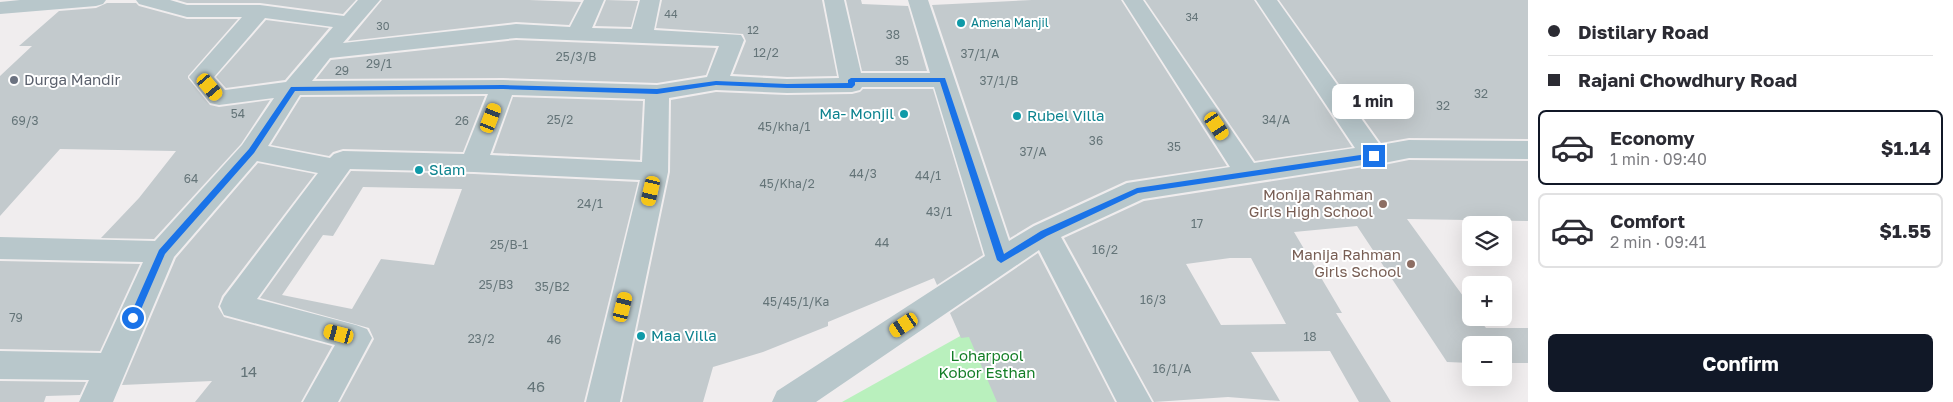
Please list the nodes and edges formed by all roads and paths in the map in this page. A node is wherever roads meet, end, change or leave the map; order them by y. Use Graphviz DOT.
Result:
graph roads {
  1 [pos="96,0"];
  2 [pos="146,0"];
  3 [pos="370,0"];
  4 [pos="594,0"];
  5 [pos="650,0"];
  6 [pos="834,0"];
  7 [pos="918,0"];
  8 [pos="1133,0"];
  9 [pos="1266,0"];
  10 [pos="0,8"];
  11 [pos="260,11"];
  12 [pos="350,23"];
  13 [pos="578,33"];
  14 [pos="641,37"];
  15 [pos="323,52"];
  16 [pos="851,80"];
  17 [pos="943,80"];
  18 [pos="716,83"];
  19 [pos="503,87"];
  20 [pos="293,88"];
  21 [pos="657,92"];
  22 [pos="1528,150"];
  23 [pos="251,151"];
  24 [pos="1374,156"];
  25 [pos="474,163"];
  26 [pos="336,168"];
  27 [pos="655,172"];
  28 [pos="1248,174"];
  29 [pos="1044,233"];
  30 [pos="0,248"];
  31 [pos="162,252"];
  32 [pos="1001,260"];
  33 [pos="0,365"];
  34 [pos="112,367"];
  35 [pos="96,402"];
  36 [pos="320,402"];
  37 [pos="603,402"];
  38 [pos="789,402"];
  39 [pos="1135,402"];
  1 -- 10 [label="street"];
  2 -- 11 [label="street"];
  3 -- 12 [label="street"];
  4 -- 13 [label="street"];
  5 -- 14 [label="street"];
  6 -- 16 [label="street"];
  7 -- 17 [label="street"];
  8 -- 28 [label="street"];
  9 -- 24 [label="street"];
  11 -- 12 [label="street"];
  11 -- 20 [label="street"];
  12 -- 15 [label="street"];
  13 -- 14 [label="street"];
  13 -- 15 [label="street"];
  14 -- 18 [label="street"];
  15 -- 20 [label="street"];
  16 -- 17 [label="street"];
  16 -- 18 [label="street"];
  17 -- 32 [label="street"];
  18 -- 21 [label="street"];
  19 -- 20 [label="street"];
  19 -- 21 [label="street"];
  19 -- 25 [label="street"];
  20 -- 23 [label="street"];
  21 -- 27 [label="street"];
  22 -- 24 [label="street"];
  23 -- 26 [label="street"];
  23 -- 31 [label="street"];
  24 -- 28 [label="street"];
  25 -- 26 [label="street"];
  25 -- 27 [label="street"];
  26 -- 36 [label="street"];
  27 -- 37 [label="street"];
  28 -- 29 [label="street"];
  29 -- 32 [label="street"];
  29 -- 39 [label="street"];
  30 -- 31 [label="street"];
  31 -- 34 [label="street"];
  32 -- 38 [label="street"];
  33 -- 34 [label="street"];
  34 -- 35 [label="street"];
}
